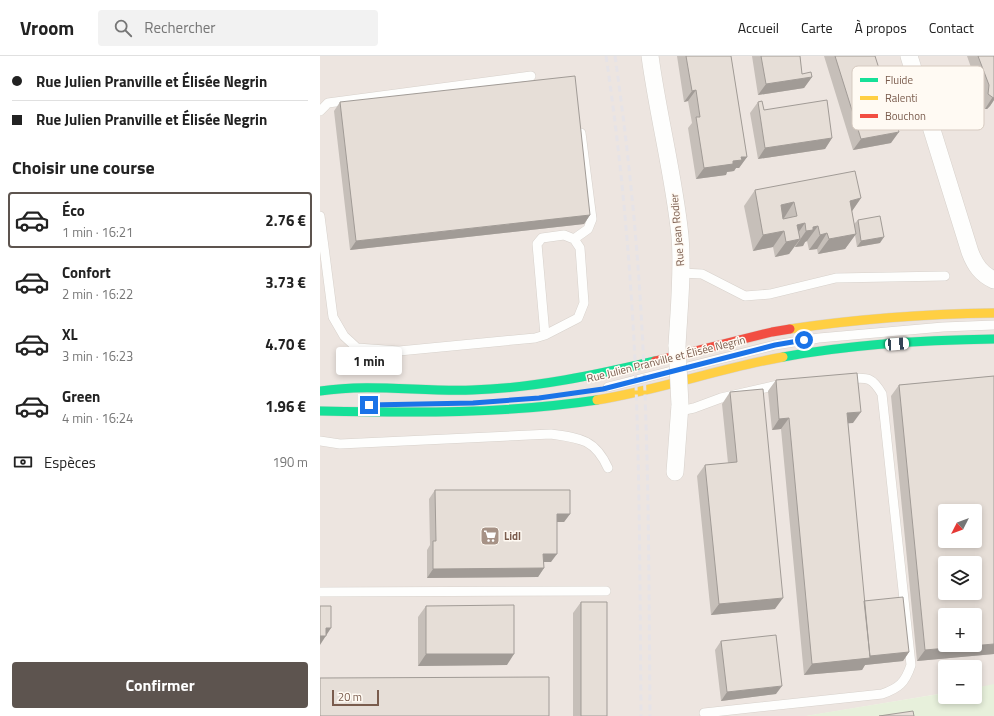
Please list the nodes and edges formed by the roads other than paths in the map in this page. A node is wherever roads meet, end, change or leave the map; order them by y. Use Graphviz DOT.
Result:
graph roads {
  1 [pos="650,56"];
  2 [pos="909,56"];
  3 [pos="912,66"];
  4 [pos="531,76"];
  5 [pos="320,111"];
  6 [pos="580,125"];
  7 [pos="932,130"];
  8 [pos="320,216"];
  9 [pos="574,240"];
  10 [pos="681,273"];
  11 [pos="945,276"];
  12 [pos="994,280"];
  13 [pos="994,313"];
  14 [pos="994,325"];
  15 [pos="545,335"];
  16 [pos="994,339"];
  17 [pos="836,379"];
  18 [pos="792,383"];
  19 [pos="320,391"];
  20 [pos="547,397"];
  21 [pos="320,401"];
  22 [pos="542,407"];
  23 [pos="680,408"];
  24 [pos="320,411"];
  25 [pos="320,441"];
  26 [pos="608,468"];
  27 [pos="675,472"];
  28 [pos="606,591"];
  29 [pos="320,592"];
  30 [pos="704,714"];
  1 -- 10 [label="street, Rue Jean Rodier"];
  2 -- 3 [label="street"];
  4 -- 5 [label="lane"];
  6 -- 9 [label="lane"];
  7 -- 12 [label="street"];
  8 -- 15 [label="lane"];
  9 -- 15 [label="lane"];
  9 -- 15 [label="lane"];
  10 -- 11 [label="lane"];
  10 -- 23 [label="street, Rue Jean Rodier, bridge"];
  13 -- 19 [label="street, Rue Julien Pranville et Élisée Negrin"];
  14 -- 22 [label="lane, Rue Julien Pranville et Élisée Negrin"];
  16 -- 22 [label="street, Rue Julien Pranville et Élisée Negrin"];
  17 -- 30 [label="lane"];
  18 -- 23 [label="lane"];
  20 -- 21 [label="lane"];
  22 -- 24 [label="street, Rue Julien Pranville et Élisée Negrin"];
  23 -- 27 [label="street, Rue Jean Rodier"];
  25 -- 26 [label="lane"];
  28 -- 29 [label="lane"];
}
